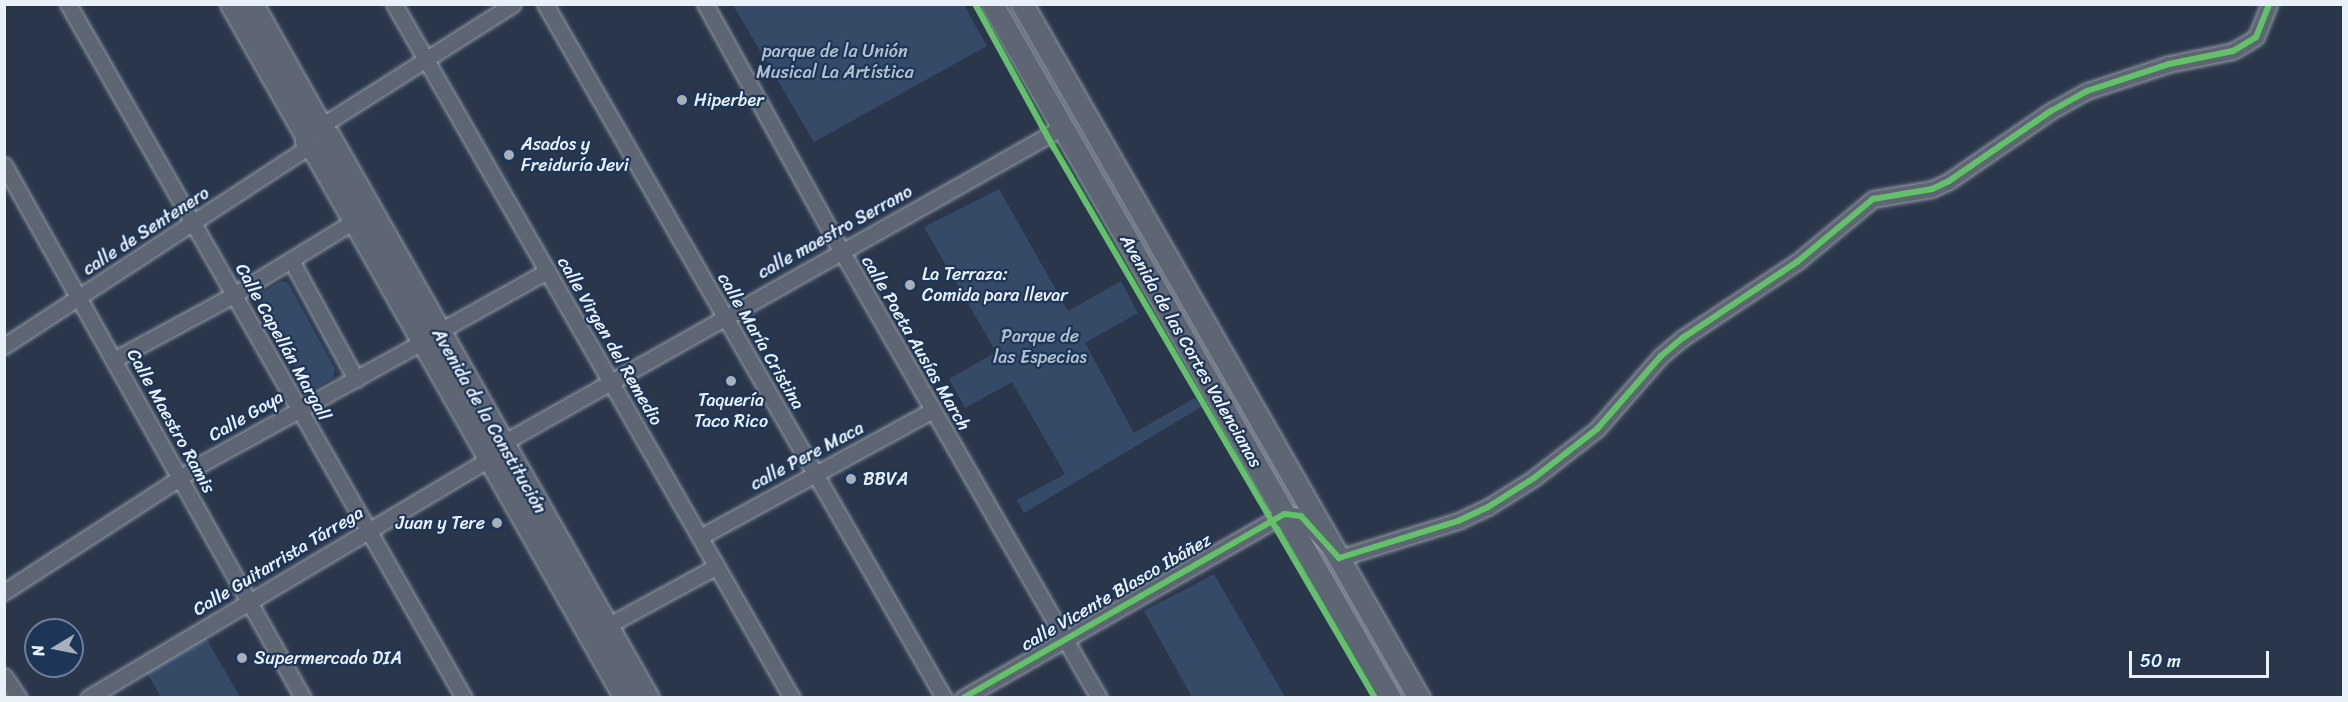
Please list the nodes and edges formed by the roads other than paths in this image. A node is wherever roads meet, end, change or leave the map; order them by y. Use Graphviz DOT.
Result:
graph roads {
  1 [pos="68,4"];
  2 [pos="231,4"];
  3 [pos="252,4"];
  4 [pos="394,4"];
  5 [pos="513,4"];
  6 [pos="545,4"];
  7 [pos="705,4"];
  8 [pos="992,4"];
  9 [pos="1022,4"];
  10 [pos="2270,4"];
  11 [pos="426,60"];
  12 [pos="1063,127"];
  13 [pos="317,140"];
  14 [pos="4,165"];
  15 [pos="354,221"];
  16 [pos="193,223"];
  17 [pos="842,252"];
  18 [pos="291,260"];
  19 [pos="547,271"];
  20 [pos="235,294"];
  21 [pos="80,297"];
  22 [pos="724,316"];
  23 [pos="430,337"];
  24 [pos="4,346"];
  25 [pos="115,359"];
  26 [pos="356,379"];
  27 [pos="611,382"];
  28 [pos="298,408"];
  29 [pos="933,410"];
  30 [pos="495,451"];
  31 [pos="815,474"];
  32 [pos="181,478"];
  33 [pos="1284,514"];
  34 [pos="366,532"];
  35 [pos="700,537"];
  36 [pos="1339,558"];
  37 [pos="717,566"];
  38 [pos="4,592"];
  39 [pos="247,601"];
  40 [pos="607,626"];
  41 [pos="1065,638"];
  42 [pos="4,676"];
  43 [pos="20,698"];
  44 [pos="88,698"];
  45 [pos="303,698"];
  46 [pos="464,698"];
  47 [pos="625,698"];
  48 [pos="648,698"];
  49 [pos="792,698"];
  50 [pos="944,698"];
  51 [pos="963,698"];
  52 [pos="1099,698"];
  53 [pos="1390,698"];
  54 [pos="1419,698"];
  1 -- 16 [label="street, Calle Capellán Margall"];
  2 -- 13 [label="street, Avenida de la Constitución"];
  3 -- 13 [label="street, Avenida de la Constitución"];
  4 -- 11 [label="street, calle Virgen del Remedio"];
  5 -- 11 [label="street, calle de Sentenero"];
  6 -- 22 [label="street, calle María Cristina"];
  7 -- 17 [label="street, calle Poeta Ausías March"];
  8 -- 12 [label="street, Avenida de las Cortes Valencianas"];
  9 -- 36 [label="street, Avenida de las Cortes Valencianas"];
  10 -- 36 [label="street"];
  11 -- 13 [label="street, calle de Sentenero"];
  11 -- 19 [label="street, calle Virgen del Remedio"];
  12 -- 17 [label="street, calle maestro Serrano"];
  12 -- 33 [label="street, Avenida de las Cortes Valencianas"];
  13 -- 15 [label="street, Avenida de la Constitución"];
  13 -- 16 [label="street, calle de Sentenero"];
  13 -- 23 [label="street, Avenida de la Constitución"];
  14 -- 21 [label="street, Calle Maestro Ramis"];
  15 -- 18 [label="street"];
  15 -- 23 [label="street, Avenida de la Constitución"];
  16 -- 20 [label="street, Calle Capellán Margall"];
  16 -- 21 [label="street, calle de Sentenero"];
  17 -- 22 [label="street, calle maestro Serrano"];
  17 -- 29 [label="street, calle Poeta Ausías March"];
  18 -- 20 [label="street"];
  18 -- 26 [label="street"];
  19 -- 23 [label="street, Calle Goya"];
  19 -- 27 [label="street, calle Virgen del Remedio"];
  20 -- 25 [label="street"];
  20 -- 28 [label="street, Calle Capellán Margall"];
  21 -- 24 [label="street, calle de Sentenero"];
  21 -- 25 [label="street, Calle Maestro Ramis"];
  22 -- 27 [label="street, calle maestro Serrano"];
  22 -- 31 [label="street, calle María Cristina"];
  23 -- 26 [label="street, Calle Goya"];
  23 -- 30 [label="street, Avenida de la Constitución"];
  25 -- 32 [label="street, Calle Maestro Ramis"];
  26 -- 28 [label="street, Calle Goya"];
  27 -- 30 [label="street, calle maestro Serrano"];
  27 -- 35 [label="street, calle Virgen del Remedio"];
  28 -- 32 [label="street, Calle Goya"];
  28 -- 34 [label="street, Calle Capellán Margall"];
  29 -- 31 [label="street, calle Pere Maca"];
  29 -- 41 [label="street, calle Poeta Ausías March"];
  30 -- 34 [label="street, Calle Guitarrista Tárrega"];
  30 -- 40 [label="street, Avenida de la Constitución"];
  30 -- 47 [label="street, Avenida de la Constitución"];
  31 -- 35 [label="street, calle Pere Maca"];
  31 -- 50 [label="street, calle María Cristina"];
  32 -- 38 [label="street, Calle Goya"];
  32 -- 39 [label="street, Calle Maestro Ramis"];
  33 -- 36 [label="street"];
  33 -- 41 [label="street, calle Vicente Blasco Ibáñez"];
  33 -- 53 [label="street, Avenida de las Cortes Valencianas"];
  34 -- 39 [label="street, Calle Guitarrista Tárrega"];
  34 -- 46 [label="street, Calle Capellán Margall"];
  35 -- 37 [label="street, calle Virgen del Remedio"];
  36 -- 54 [label="street, Avenida de las Cortes Valencianas"];
  37 -- 40 [label="street"];
  37 -- 49 [label="street, calle Virgen del Remedio"];
  39 -- 44 [label="street, Calle Guitarrista Tárrega"];
  39 -- 45 [label="street, Calle Maestro Ramis"];
  40 -- 48 [label="street, Avenida de la Constitución"];
  41 -- 51 [label="street, calle Vicente Blasco Ibáñez"];
  41 -- 52 [label="street, calle Poeta Ausías March"];
  42 -- 43 [label="street"];
}
